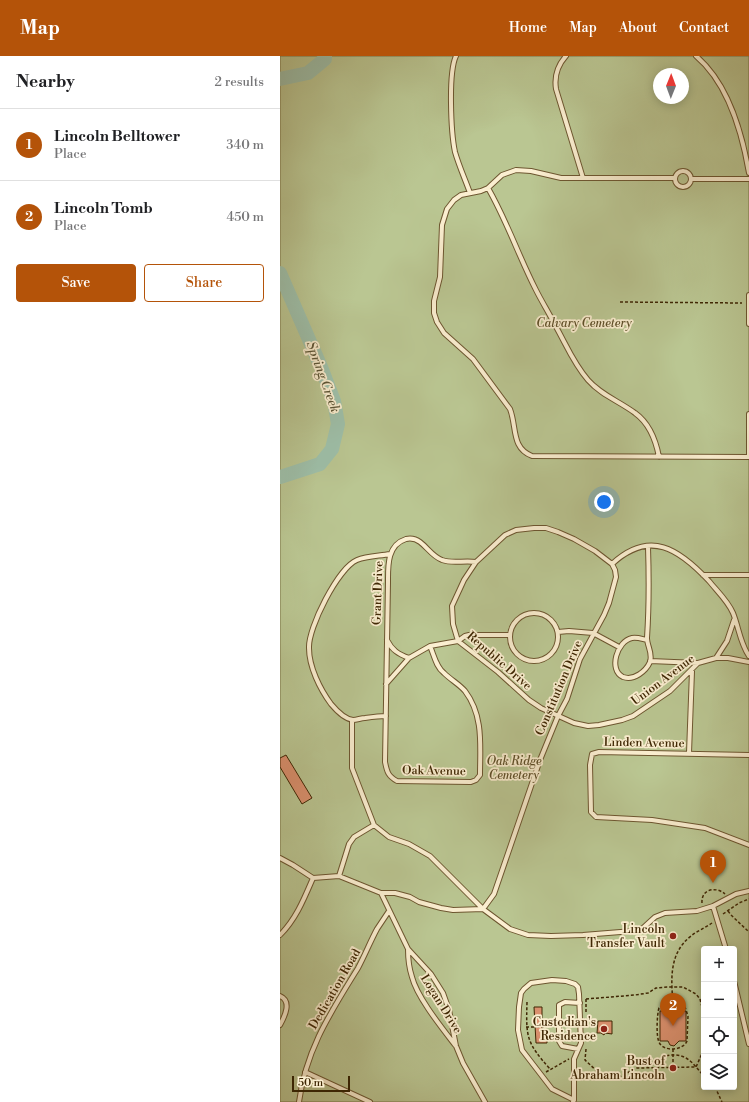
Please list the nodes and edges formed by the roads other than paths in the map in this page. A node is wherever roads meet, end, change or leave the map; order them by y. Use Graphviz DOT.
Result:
graph roads {
  1 [pos="456,56"];
  2 [pos="566,56"];
  3 [pos="696,56"];
  4 [pos="749,173"];
  5 [pos="583,178"];
  6 [pos="675,178"];
  7 [pos="692,179"];
  8 [pos="749,179"];
  9 [pos="488,188"];
  10 [pos="470,193"];
  11 [pos="749,295"];
  12 [pos="749,303"];
  13 [pos="749,324"];
  14 [pos="749,414"];
  15 [pos="659,457"];
  16 [pos="749,457"];
  17 [pos="648,547"];
  18 [pos="390,554"];
  19 [pos="476,562"];
  20 [pos="612,564"];
  21 [pos="703,575"];
  22 [pos="749,575"];
  23 [pos="734,620"];
  24 [pos="558,632"];
  25 [pos="593,634"];
  26 [pos="509,635"];
  27 [pos="386,640"];
  28 [pos="647,640"];
  29 [pos="458,641"];
  30 [pos="430,646"];
  31 [pos="619,647"];
  32 [pos="749,656"];
  33 [pos="409,658"];
  34 [pos="716,658"];
  35 [pos="650,661"];
  36 [pos="749,662"];
  37 [pos="698,663"];
  38 [pos="692,671"];
  39 [pos="386,684"];
  40 [pos="386,716"];
  41 [pos="558,716"];
  42 [pos="352,720"];
  43 [pos="689,753"];
  44 [pos="749,755"];
  45 [pos="391,778"];
  46 [pos="374,824"];
  47 [pos="749,845"];
  48 [pos="280,858"];
  49 [pos="339,876"];
  50 [pos="313,878"];
  51 [pos="749,891"];
  52 [pos="381,893"];
  53 [pos="713,906"];
  54 [pos="483,909"];
  55 [pos="389,911"];
  56 [pos="280,935"];
  57 [pos="725,946"];
  58 [pos="408,949"];
  59 [pos="734,982"];
  60 [pos="280,996"];
  61 [pos="580,1003"];
  62 [pos="280,1025"];
  63 [pos="749,1044"];
  64 [pos="456,1046"];
  65 [pos="578,1049"];
  66 [pos="305,1072"];
  67 [pos="574,1101"];
  68 [pos="299,1102"];
  69 [pos="370,1102"];
  70 [pos="485,1102"];
  1 -- 10 [label="lane"];
  2 -- 5 [label="lane"];
  3 -- 4 [label="lane"];
  5 -- 6 [label="lane"];
  5 -- 9 [label="lane"];
  6 -- 7 [label="lane"];
  6 -- 7 [label="lane"];
  7 -- 8 [label="lane"];
  9 -- 10 [label="lane"];
  9 -- 15 [label="lane"];
  10 -- 15 [label="lane"];
  11 -- 12 [label="lane"];
  12 -- 13 [label="lane"];
  14 -- 16 [label="lane"];
  15 -- 16 [label="lane"];
  17 -- 20 [label="lane"];
  17 -- 21 [label="lane"];
  17 -- 28 [label="lane"];
  18 -- 19 [label="lane, Grant Drive"];
  18 -- 27 [label="lane, Grant Drive"];
  18 -- 42 [label="lane"];
  19 -- 20 [label="lane"];
  19 -- 29 [label="lane, Republic Drive"];
  20 -- 25 [label="lane, Constitution Drive"];
  21 -- 22 [label="lane"];
  21 -- 23 [label="lane"];
  23 -- 32 [label="lane"];
  23 -- 34 [label="lane"];
  24 -- 25 [label="lane"];
  24 -- 26 [label="lane"];
  24 -- 26 [label="lane"];
  25 -- 31 [label="lane"];
  25 -- 41 [label="lane, Constitution Drive"];
  26 -- 29 [label="lane"];
  27 -- 33 [label="lane"];
  27 -- 39 [label="lane, Grant Drive"];
  28 -- 31 [label="lane"];
  28 -- 35 [label="lane"];
  29 -- 30 [label="lane"];
  29 -- 41 [label="lane, Republic Drive"];
  30 -- 33 [label="lane"];
  30 -- 45 [label="lane, Oak Avenue"];
  31 -- 35 [label="lane"];
  33 -- 39 [label="lane"];
  34 -- 36 [label="lane, Union Avenue"];
  34 -- 37 [label="lane, Union Avenue"];
  35 -- 37 [label="lane"];
  37 -- 38 [label="lane, Union Avenue"];
  38 -- 41 [label="lane, Union Avenue"];
  38 -- 43 [label="lane"];
  39 -- 40 [label="lane, Grant Drive"];
  40 -- 42 [label="lane"];
  40 -- 45 [label="lane, Grant Drive"];
  41 -- 54 [label="lane, Constitution Drive"];
  42 -- 46 [label="lane"];
  43 -- 44 [label="lane, Linden Avenue"];
  43 -- 47 [label="lane, Linden Avenue"];
  46 -- 49 [label="lane"];
  46 -- 54 [label="lane"];
  48 -- 50 [label="lane"];
  49 -- 50 [label="lane"];
  49 -- 52 [label="lane"];
  50 -- 56 [label="lane"];
  51 -- 53 [label="lane"];
  52 -- 54 [label="lane"];
  52 -- 55 [label="lane, Logan Drive"];
  53 -- 54 [label="lane"];
  53 -- 57 [label="lane"];
  55 -- 58 [label="lane, Logan Drive"];
  55 -- 66 [label="lane, Dedication Road"];
  58 -- 64 [label="lane, Logan Drive"];
  58 -- 64 [label="lane, Logan Drive"];
  59 -- 63 [label="lane"];
  60 -- 62 [label="lane"];
  61 -- 65 [label="lane"];
  61 -- 65 [label="lane"];
  61 -- 67 [label="lane"];
  64 -- 70 [label="lane, Logan Drive"];
  65 -- 67 [label="lane"];
  66 -- 68 [label="lane, Dedication Road"];
  66 -- 69 [label="lane"];
}
